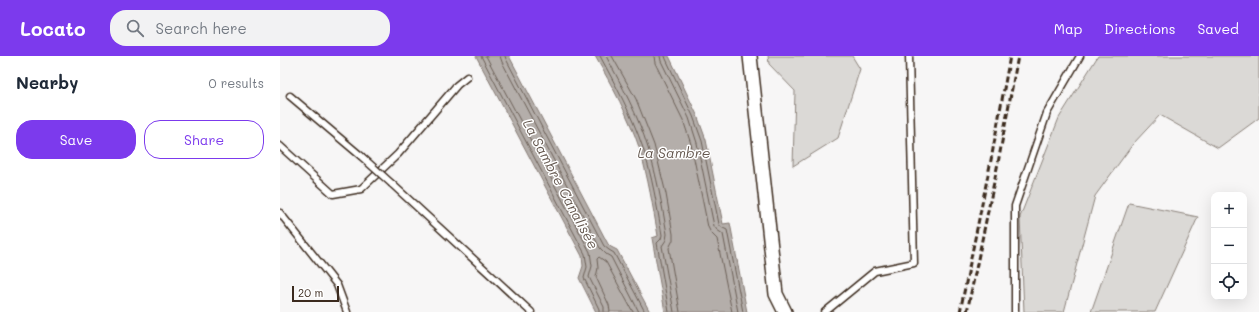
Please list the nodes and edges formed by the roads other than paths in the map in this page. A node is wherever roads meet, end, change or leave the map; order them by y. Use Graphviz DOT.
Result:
graph roads {
  1 [pos="750,56"];
  2 [pos="909,56"];
  3 [pos="1080,56"];
  4 [pos="467,77"];
  5 [pos="290,96"];
  6 [pos="280,146"];
  7 [pos="280,213"];
  8 [pos="347,312"];
  9 [pos="531,312"];
  10 [pos="785,312"];
  11 [pos="825,312"];
  12 [pos="1015,312"];
  1 -- 10 [label="street"];
  2 -- 11 [label="lane"];
  3 -- 12 [label="lane"];
  4 -- 6 [label="lane"];
  5 -- 9 [label="lane, bridge"];
  7 -- 8 [label="lane"];
}
